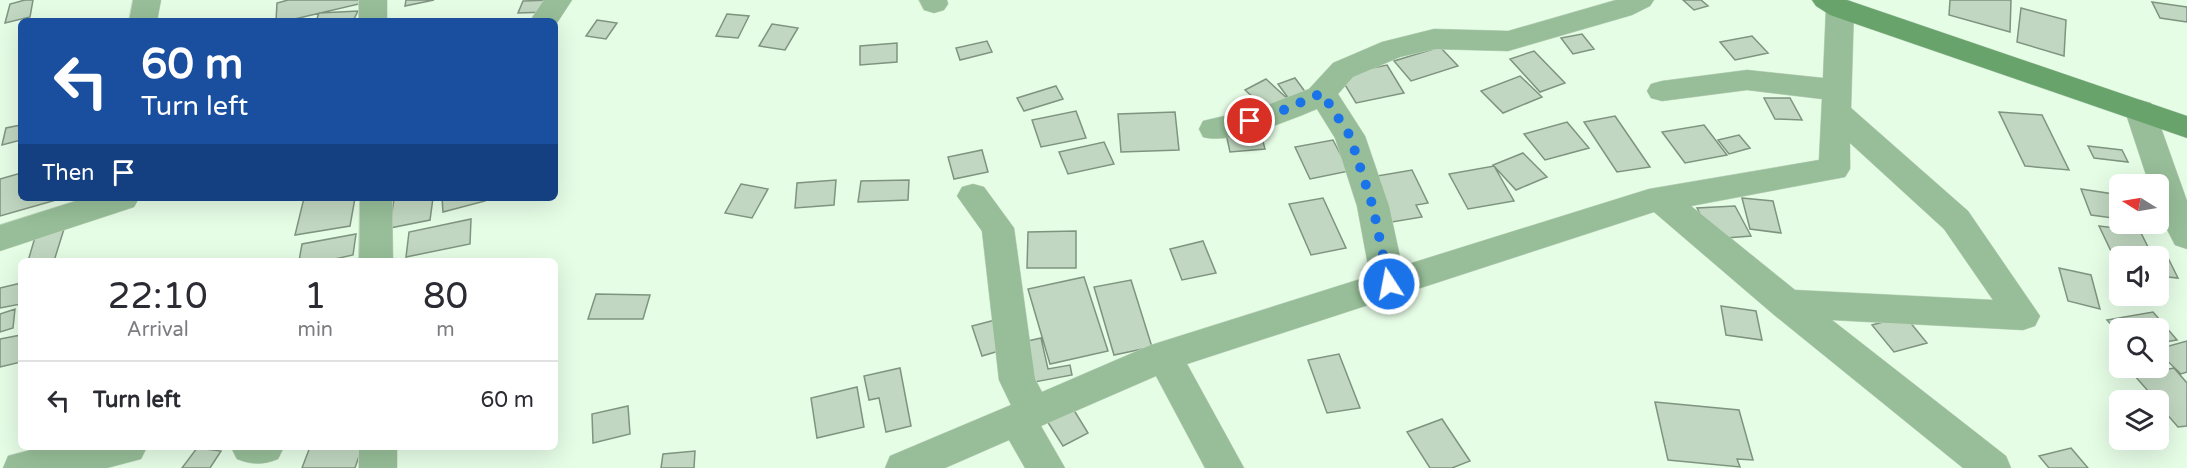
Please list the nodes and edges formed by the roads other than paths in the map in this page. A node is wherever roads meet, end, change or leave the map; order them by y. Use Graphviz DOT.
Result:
graph roads {
  1 [pos="147,0"];
  2 [pos="373,0"];
  3 [pos="558,0"];
  4 [pos="1640,0"];
  5 [pos="1833,4"];
  6 [pos="144,18"];
  7 [pos="373,18"];
  8 [pos="546,18"];
  9 [pos="1662,90"];
  10 [pos="1322,93"];
  11 [pos="1837,101"];
  12 [pos="2140,111"];
  13 [pos="2187,127"];
  14 [pos="1214,129"];
  15 [pos="973,196"];
  16 [pos="1660,199"];
  17 [pos="114,201"];
  18 [pos="376,201"];
  19 [pos="2187,236"];
  20 [pos="0,237"];
  21 [pos="376,258"];
  22 [pos="1389,284"];
  23 [pos="1785,304"];
  24 [pos="1164,356"];
  25 [pos="1025,416"];
  26 [pos="113,450"];
  27 [pos="378,450"];
  28 [pos="22,468"];
  29 [pos="378,468"];
  30 [pos="904,468"];
  31 [pos="1046,468"];
  32 [pos="1225,468"];
  33 [pos="1992,468"];
  1 -- 6 [label="street"];
  2 -- 7 [label="street"];
  3 -- 8 [label="street"];
  4 -- 10 [label="street"];
  5 -- 11 [label="street"];
  5 -- 12 [label="main road"];
  9 -- 11 [label="street"];
  10 -- 14 [label="street"];
  10 -- 22 [label="street"];
  11 -- 16 [label="street"];
  11 -- 23 [label="street"];
  12 -- 13 [label="main road"];
  12 -- 19 [label="street"];
  15 -- 25 [label="street"];
  16 -- 22 [label="street"];
  16 -- 23 [label="street"];
  17 -- 20 [label="street"];
  18 -- 21 [label="street"];
  22 -- 24 [label="street"];
  23 -- 33 [label="street"];
  24 -- 25 [label="street"];
  24 -- 32 [label="street"];
  25 -- 30 [label="street"];
  25 -- 31 [label="street"];
  26 -- 28 [label="street"];
  27 -- 29 [label="street"];
}
